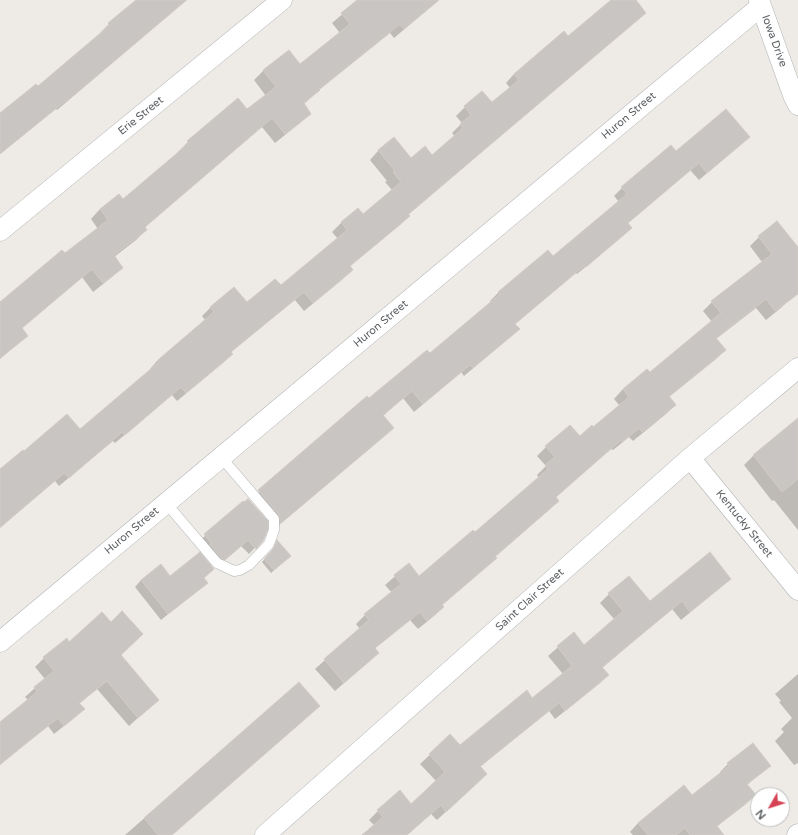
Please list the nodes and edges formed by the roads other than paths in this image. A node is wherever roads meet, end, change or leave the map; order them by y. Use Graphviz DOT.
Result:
graph roads {
  1 [pos="282,0"];
  2 [pos="760,3"];
  3 [pos="798,105"];
  4 [pos="0,231"];
  5 [pos="798,368"];
  6 [pos="221,457"];
  7 [pos="690,458"];
  8 [pos="166,503"];
  9 [pos="798,590"];
  10 [pos="0,642"];
  11 [pos="265,835"];
  1 -- 4 [label="street, Erie Street"];
  2 -- 3 [label="street, Iowa Drive"];
  2 -- 6 [label="street, Huron Street"];
  5 -- 7 [label="street, Saint Clair Street"];
  6 -- 8 [label="street, Huron Street"];
  6 -- 8 [label="lane"];
  7 -- 9 [label="street, Kentucky Street"];
  7 -- 11 [label="street, Saint Clair Street"];
  8 -- 10 [label="street, Huron Street"];
}
